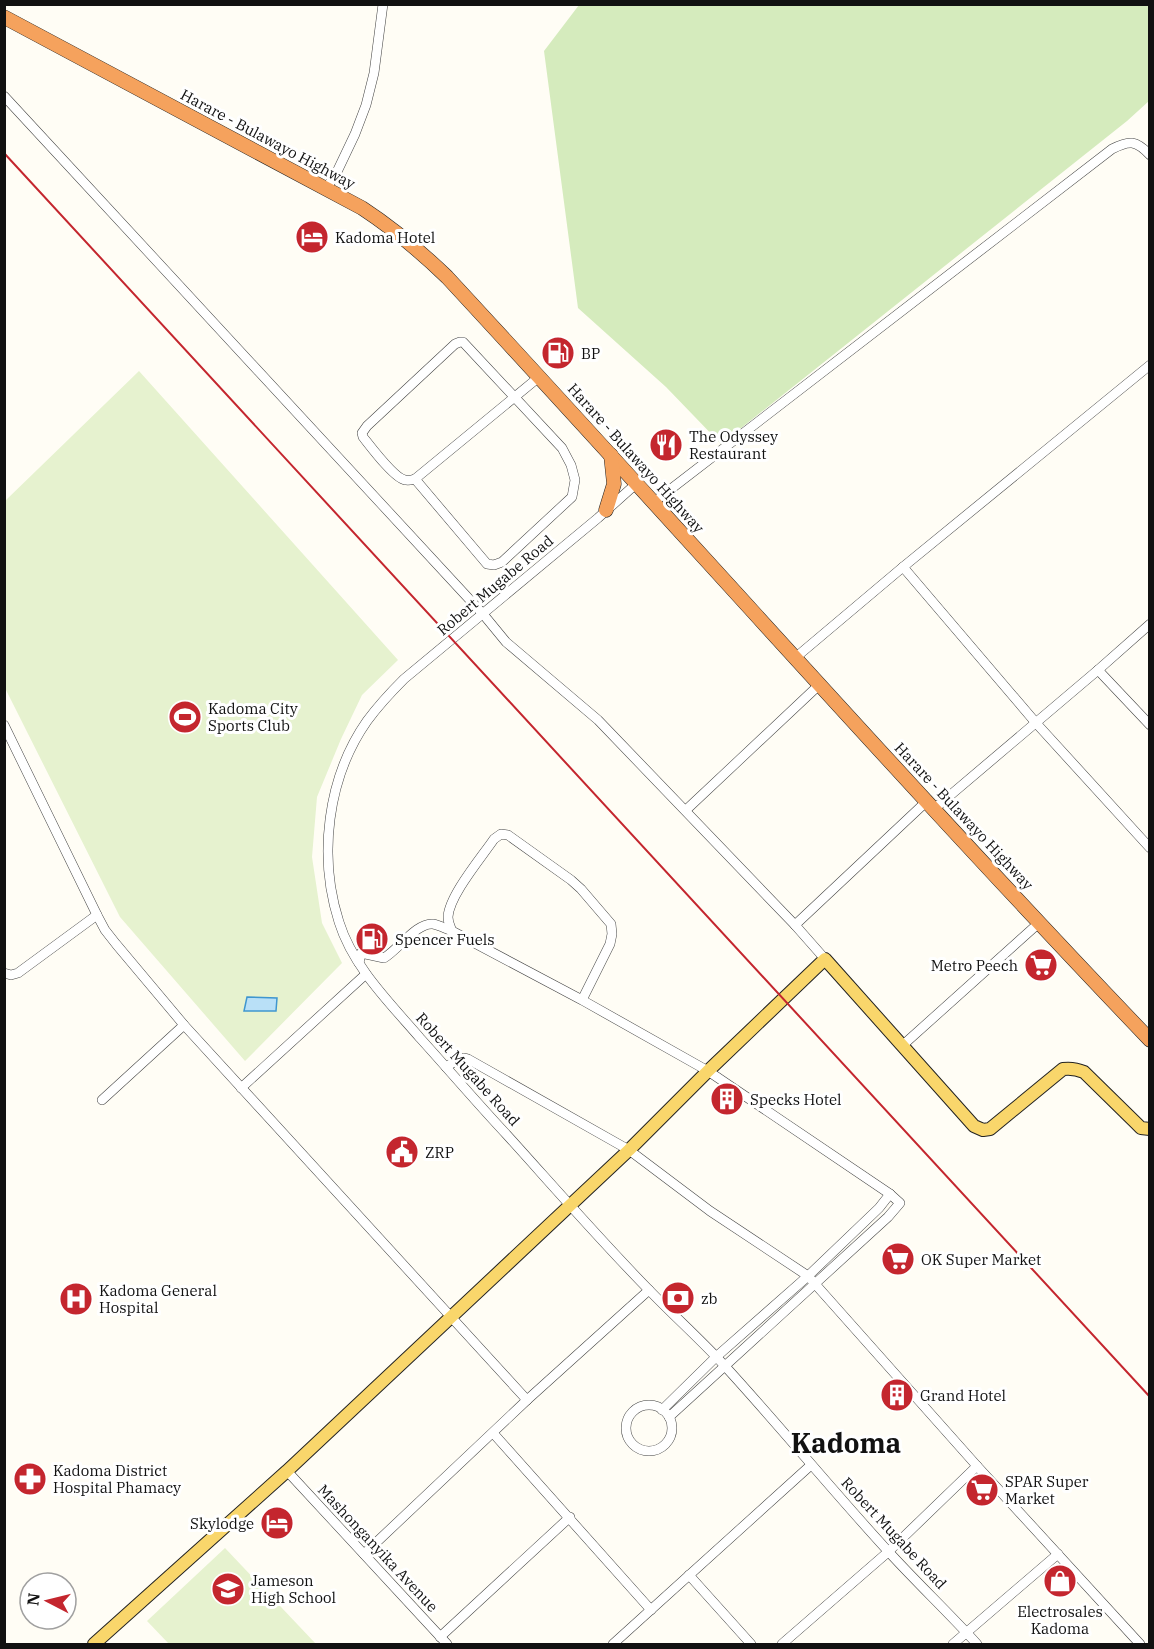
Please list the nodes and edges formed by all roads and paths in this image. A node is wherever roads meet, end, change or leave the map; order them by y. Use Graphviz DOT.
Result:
graph roads {
  1 [pos="383,4"];
  2 [pos="4,16"];
  3 [pos="4,96"];
  4 [pos="1149,155"];
  5 [pos="326,188"];
  6 [pos="1149,364"];
  7 [pos="539,377"];
  8 [pos="516,397"];
  9 [pos="611,455"];
  10 [pos="415,479"];
  11 [pos="637,483"];
  12 [pos="654,502"];
  13 [pos="606,510"];
  14 [pos="903,567"];
  15 [pos="483,614"];
  16 [pos="1149,624"];
  17 [pos="795,658"];
  18 [pos="1098,670"];
  19 [pos="819,685"];
  20 [pos="1036,723"];
  21 [pos="4,724"];
  22 [pos="1149,725"];
  23 [pos="931,805"];
  24 [pos="686,810"];
  25 [pos="1149,848"];
  26 [pos="98,915"];
  27 [pos="1040,922"];
  28 [pos="795,925"];
  29 [pos="452,931"];
  30 [pos="825,959"];
  31 [pos="359,963"];
  32 [pos="4,973"];
  33 [pos="366,974"];
  34 [pos="582,1000"];
  35 [pos="184,1025"];
  36 [pos="1149,1040"];
  37 [pos="903,1045"];
  38 [pos="446,1067"];
  39 [pos="708,1071"];
  40 [pos="242,1088"];
  41 [pos="102,1100"];
  42 [pos="1149,1129"];
  43 [pos="629,1150"];
  44 [pos="890,1194"];
  45 [pos="570,1205"];
  46 [pos="811,1280"];
  47 [pos="649,1290"];
  48 [pos="450,1317"];
  49 [pos="716,1357"];
  50 [pos="725,1366"];
  51 [pos="527,1401"];
  52 [pos="665,1414"];
  53 [pos="493,1433"];
  54 [pos="811,1465"];
  55 [pos="977,1466"];
  56 [pos="287,1471"];
  57 [pos="570,1517"];
  58 [pos="888,1551"];
  59 [pos="364,1554"];
  60 [pos="1058,1554"];
  61 [pos="689,1575"];
  62 [pos="651,1610"];
  63 [pos="966,1632"];
  64 [pos="440,1637"];
  65 [pos="94,1644"];
  66 [pos="447,1644"];
  67 [pos="613,1644"];
  68 [pos="751,1644"];
  69 [pos="782,1644"];
  70 [pos="953,1644"];
  71 [pos="976,1644"];
  72 [pos="1140,1644"];
  1 -- 5 [label="street"];
  2 -- 5 [label="highway, Harare - Bulawayo Highway"];
  3 -- 15 [label="street"];
  4 -- 12 [label="street"];
  5 -- 7 [label="highway, Harare - Bulawayo Highway"];
  6 -- 14 [label="street"];
  7 -- 8 [label="street"];
  7 -- 9 [label="highway, Harare - Bulawayo Highway"];
  8 -- 10 [label="street"];
  8 -- 10 [label="street"];
  8 -- 10 [label="street"];
  9 -- 11 [label="highway, Harare - Bulawayo Highway"];
  9 -- 13 [label="highway"];
  11 -- 12 [label="highway, Harare - Bulawayo Highway"];
  11 -- 13 [label="street, Robert Mugabe Road"];
  12 -- 17 [label="highway, Harare - Bulawayo Highway"];
  13 -- 15 [label="street, Robert Mugabe Road"];
  14 -- 17 [label="street"];
  14 -- 20 [label="street"];
  15 -- 24 [label="street"];
  15 -- 31 [label="street, Robert Mugabe Road"];
  16 -- 18 [label="street"];
  17 -- 19 [label="highway, Harare - Bulawayo Highway"];
  18 -- 20 [label="street"];
  18 -- 22 [label="street"];
  19 -- 23 [label="highway, Harare - Bulawayo Highway"];
  19 -- 24 [label="street"];
  20 -- 23 [label="street"];
  20 -- 25 [label="street"];
  21 -- 26 [label="street"];
  23 -- 27 [label="highway, Harare - Bulawayo Highway"];
  23 -- 28 [label="street"];
  24 -- 28 [label="street"];
  26 -- 32 [label="street"];
  26 -- 35 [label="street"];
  27 -- 36 [label="highway, Harare - Bulawayo Highway"];
  27 -- 37 [label="street"];
  28 -- 30 [label="street"];
  29 -- 31 [label="street"];
  29 -- 34 [label="street"];
  29 -- 34 [label="street"];
  30 -- 37 [label="main road"];
  30 -- 39 [label="main road"];
  31 -- 33 [label="street, Robert Mugabe Road"];
  33 -- 38 [label="street, Robert Mugabe Road"];
  33 -- 40 [label="street"];
  34 -- 39 [label="street"];
  35 -- 40 [label="street"];
  35 -- 41 [label="street"];
  37 -- 42 [label="main road"];
  38 -- 43 [label="street"];
  38 -- 45 [label="street, Robert Mugabe Road"];
  39 -- 43 [label="main road"];
  39 -- 44 [label="street"];
  40 -- 48 [label="street"];
  43 -- 45 [label="main road"];
  43 -- 46 [label="street"];
  44 -- 46 [label="street"];
  44 -- 46 [label="street"];
  45 -- 47 [label="street, Robert Mugabe Road"];
  45 -- 48 [label="main road"];
  46 -- 49 [label="street"];
  46 -- 50 [label="street"];
  46 -- 55 [label="street"];
  47 -- 49 [label="street, Robert Mugabe Road"];
  47 -- 51 [label="street"];
  48 -- 51 [label="street"];
  48 -- 56 [label="main road"];
  49 -- 50 [label="street, Robert Mugabe Road"];
  49 -- 52 [label="street"];
  50 -- 52 [label="street"];
  50 -- 54 [label="street, Robert Mugabe Road"];
  51 -- 53 [label="street"];
  52 -- 52 [label="street"];
  53 -- 57 [label="street"];
  53 -- 59 [label="street"];
  54 -- 58 [label="street, Robert Mugabe Road"];
  54 -- 61 [label="street"];
  55 -- 58 [label="street"];
  55 -- 60 [label="street"];
  56 -- 59 [label="street, Mashonganyika Avenue"];
  56 -- 65 [label="main road"];
  57 -- 62 [label="street"];
  57 -- 64 [label="street"];
  58 -- 63 [label="street, Robert Mugabe Road"];
  58 -- 69 [label="street"];
  59 -- 64 [label="street, Mashonganyika Avenue"];
  60 -- 63 [label="street"];
  60 -- 72 [label="street"];
  61 -- 62 [label="street"];
  61 -- 68 [label="street"];
  62 -- 67 [label="street"];
  63 -- 70 [label="street"];
  63 -- 71 [label="street, Robert Mugabe Road"];
  64 -- 66 [label="street, Mashonganyika Avenue"];
}
